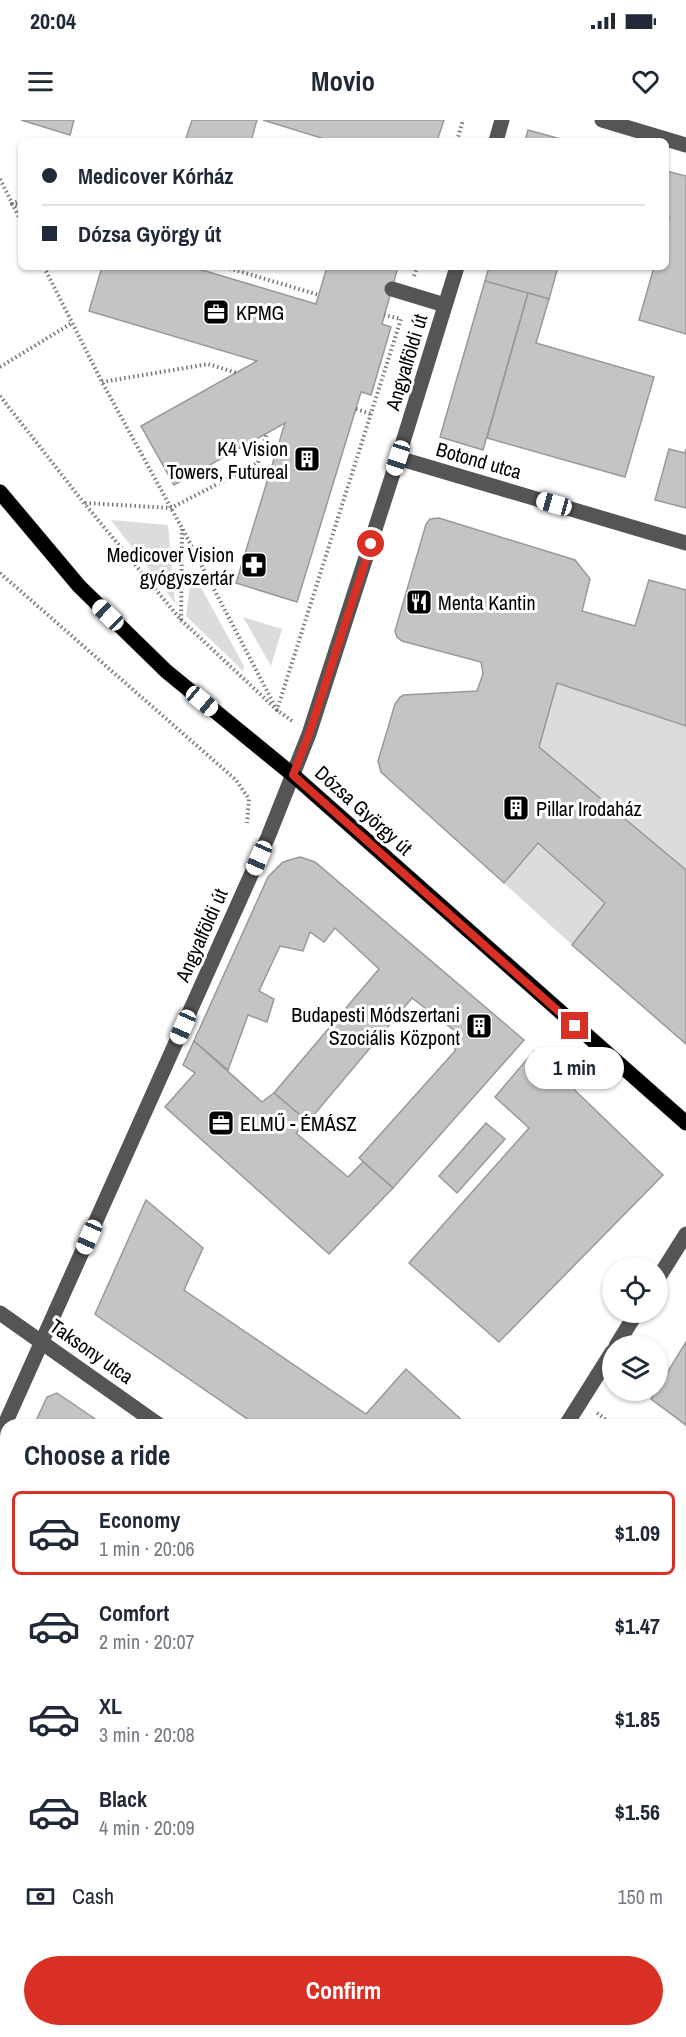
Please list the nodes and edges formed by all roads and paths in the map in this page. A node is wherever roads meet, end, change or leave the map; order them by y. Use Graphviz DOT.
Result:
graph roads {
  1 [pos="463,120"];
  2 [pos="502,120"];
  3 [pos="602,120"];
  4 [pos="458,138"];
  5 [pos="497,138"];
  6 [pos="662,138"];
  7 [pos="669,140"];
  8 [pos="686,145"];
  9 [pos="0,179"];
  10 [pos="18,201"];
  11 [pos="12,204"];
  12 [pos="18,206"];
  13 [pos="18,215"];
  14 [pos="46,270"];
  15 [pos="235,270"];
  16 [pos="456,270"];
  17 [pos="392,289"];
  18 [pos="319,295"];
  19 [pos="445,305"];
  20 [pos="384,315"];
  21 [pos="72,323"];
  22 [pos="0,367"];
  23 [pos="237,373"];
  24 [pos="102,382"];
  25 [pos="0,396"];
  26 [pos="356,409"];
  27 [pos="371,414"];
  28 [pos="267,433"];
  29 [pos="398,458"];
  30 [pos="0,492"];
  31 [pos="84,503"];
  32 [pos="171,508"];
  33 [pos="182,528"];
  34 [pos="686,543"];
  35 [pos="0,573"];
  36 [pos="181,620"];
  37 [pos="277,710"];
  38 [pos="309,734"];
  39 [pos="293,775"];
  40 [pos="247,823"];
  41 [pos="686,1124"];
  42 [pos="686,1234"];
  43 [pos="668,1263"];
  44 [pos="0,1313"];
  45 [pos="42,1342"];
  46 [pos="602,1368"];
  47 [pos="7,1419"];
  48 [pos="151,1419"];
  49 [pos="570,1419"];
  1 -- 4 [label="path"];
  2 -- 5 [label="street"];
  3 -- 6 [label="street"];
  7 -- 8 [label="street"];
  9 -- 11 [label="path"];
  10 -- 11 [label="path"];
  11 -- 12 [label="path"];
  11 -- 13 [label="path"];
  14 -- 21 [label="path"];
  15 -- 18 [label="path"];
  16 -- 19 [label="street, Angyalföldi út"];
  17 -- 19 [label="street"];
  19 -- 29 [label="street, Angyalföldi út"];
  20 -- 27 [label="path"];
  21 -- 22 [label="path"];
  21 -- 24 [label="path"];
  23 -- 24 [label="path"];
  24 -- 32 [label="path"];
  25 -- 31 [label="path"];
  26 -- 27 [label="path"];
  27 -- 37 [label="path"];
  28 -- 32 [label="path"];
  29 -- 34 [label="street, Botond utca"];
  29 -- 38 [label="street, Angyalföldi út"];
  30 -- 39 [label="main road, Dózsa György út"];
  31 -- 32 [label="path"];
  31 -- 36 [label="path"];
  32 -- 33 [label="path"];
  33 -- 36 [label="path"];
  33 -- 37 [label="path"];
  35 -- 40 [label="path"];
  36 -- 37 [label="path"];
  37 -- 38 [label="path"];
  38 -- 39 [label="street, Angyalföldi út"];
  39 -- 41 [label="main road, Dózsa György út"];
  39 -- 45 [label="street, Angyalföldi út"];
  42 -- 43 [label="street"];
  44 -- 45 [label="street, Taksony utca"];
  45 -- 47 [label="street, Angyalföldi út"];
  45 -- 48 [label="street, Taksony utca"];
  46 -- 49 [label="street"];
}
